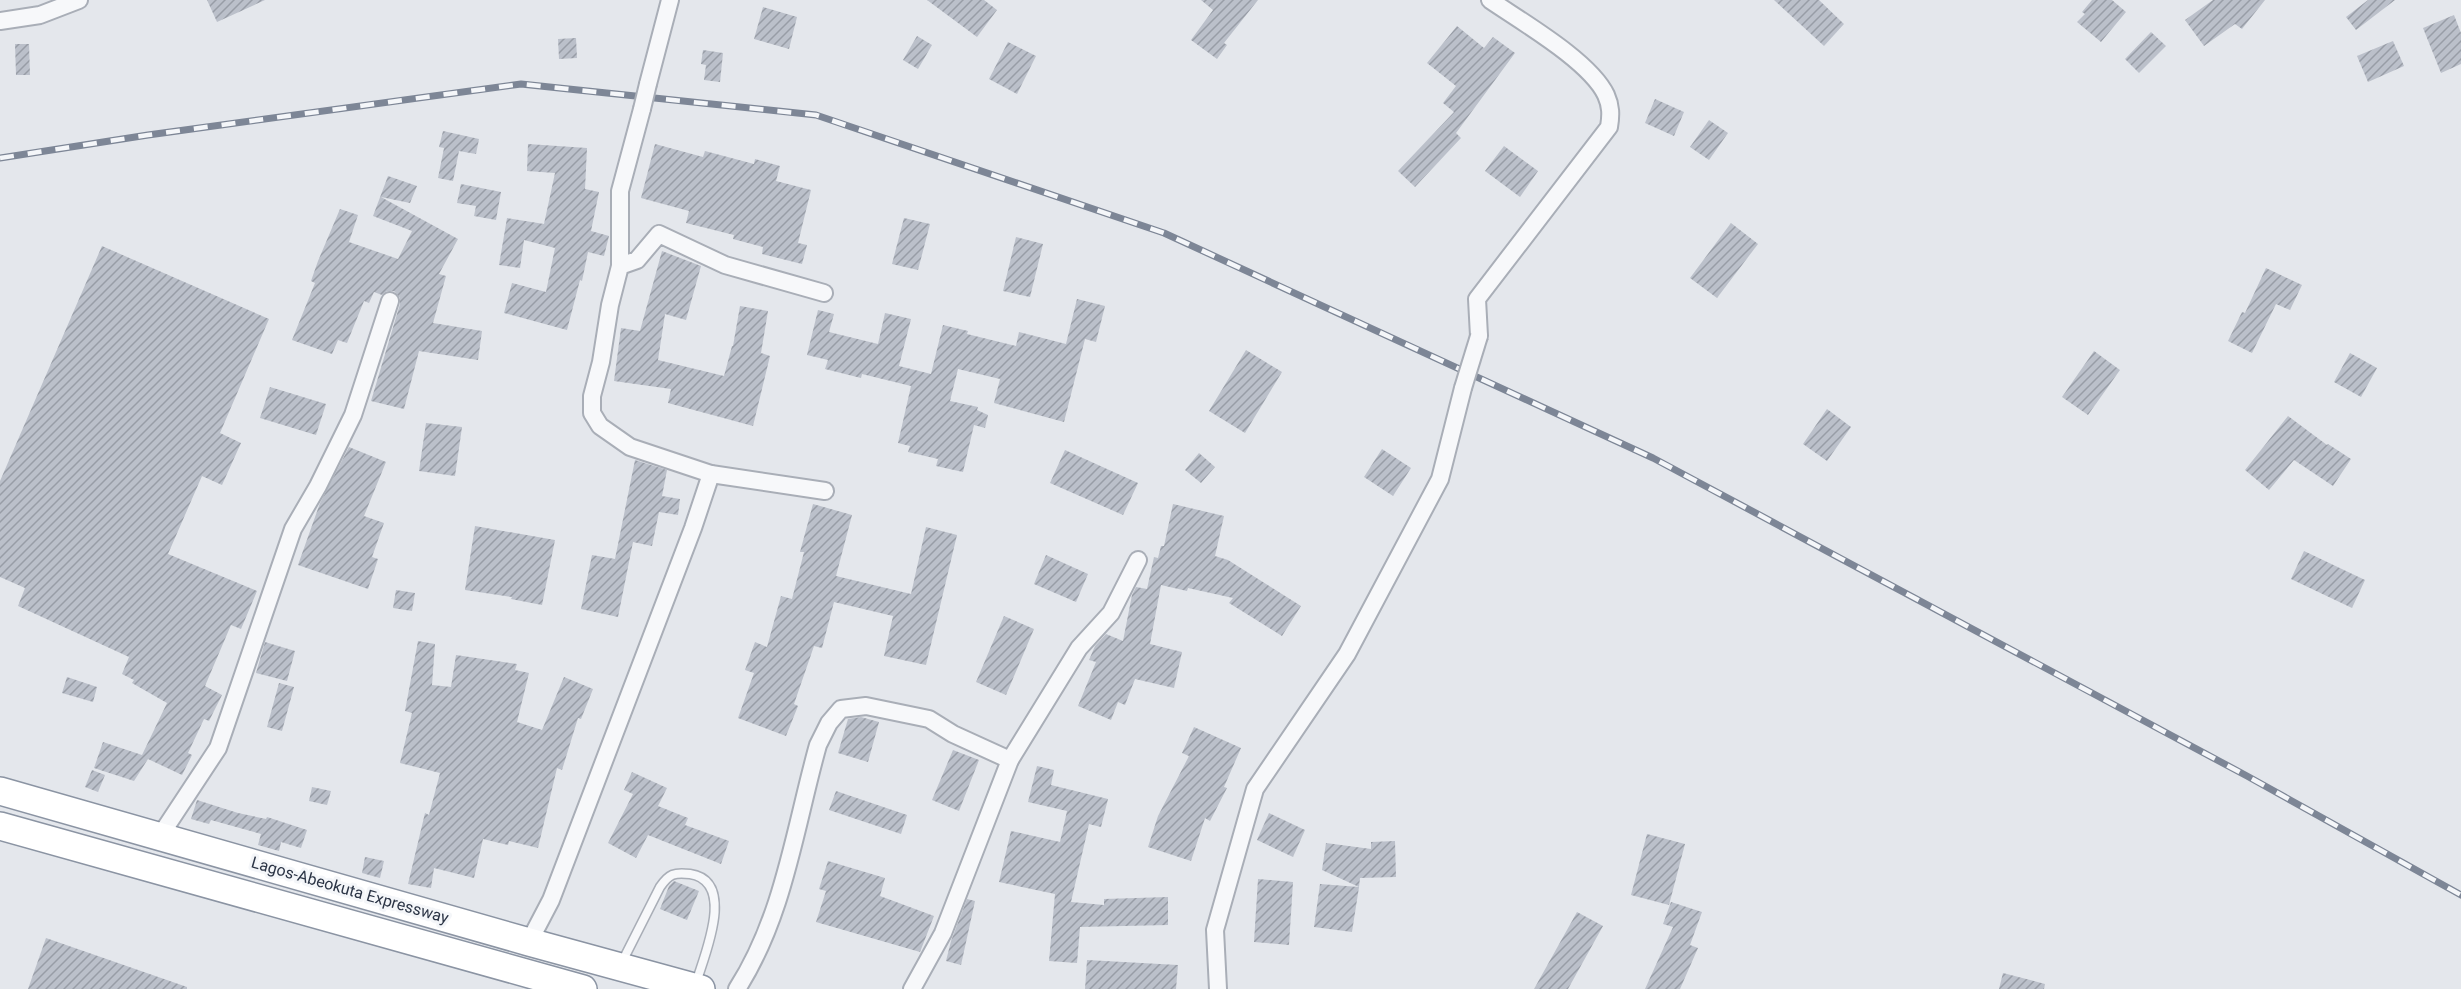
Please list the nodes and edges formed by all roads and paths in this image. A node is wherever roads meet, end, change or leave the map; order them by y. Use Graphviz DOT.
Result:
graph roads {
  1 [pos="79,0"];
  2 [pos="670,0"];
  3 [pos="1490,0"];
  4 [pos="0,21"];
  5 [pos="620,266"];
  6 [pos="824,293"];
  7 [pos="390,301"];
  8 [pos="711,474"];
  9 [pos="825,491"];
  10 [pos="1138,560"];
  11 [pos="1010,760"];
  12 [pos="0,791"];
  13 [pos="0,826"];
  14 [pos="160,836"];
  15 [pos="529,942"];
  16 [pos="620,967"];
  17 [pos="698,988"];
  18 [pos="583,989"];
  19 [pos="737,989"];
  20 [pos="912,989"];
  21 [pos="1218,989"];
  1 -- 4 [label="street"];
  2 -- 5 [label="street, bridge"];
  3 -- 21 [label="street, bridge"];
  5 -- 6 [label="street"];
  5 -- 8 [label="street"];
  7 -- 14 [label="street"];
  8 -- 9 [label="street"];
  8 -- 15 [label="street"];
  10 -- 11 [label="street"];
  11 -- 19 [label="street"];
  11 -- 20 [label="street"];
  12 -- 14 [label="highway, Lagos-Abeokuta Expressway"];
  13 -- 18 [label="highway, Lagos-Abeokuta Expressway"];
  14 -- 15 [label="highway, Lagos-Abeokuta Expressway"];
  15 -- 16 [label="highway, Lagos-Abeokuta Expressway"];
  16 -- 17 [label="highway, Lagos-Abeokuta Expressway"];
  16 -- 17 [label="lane"];
}
